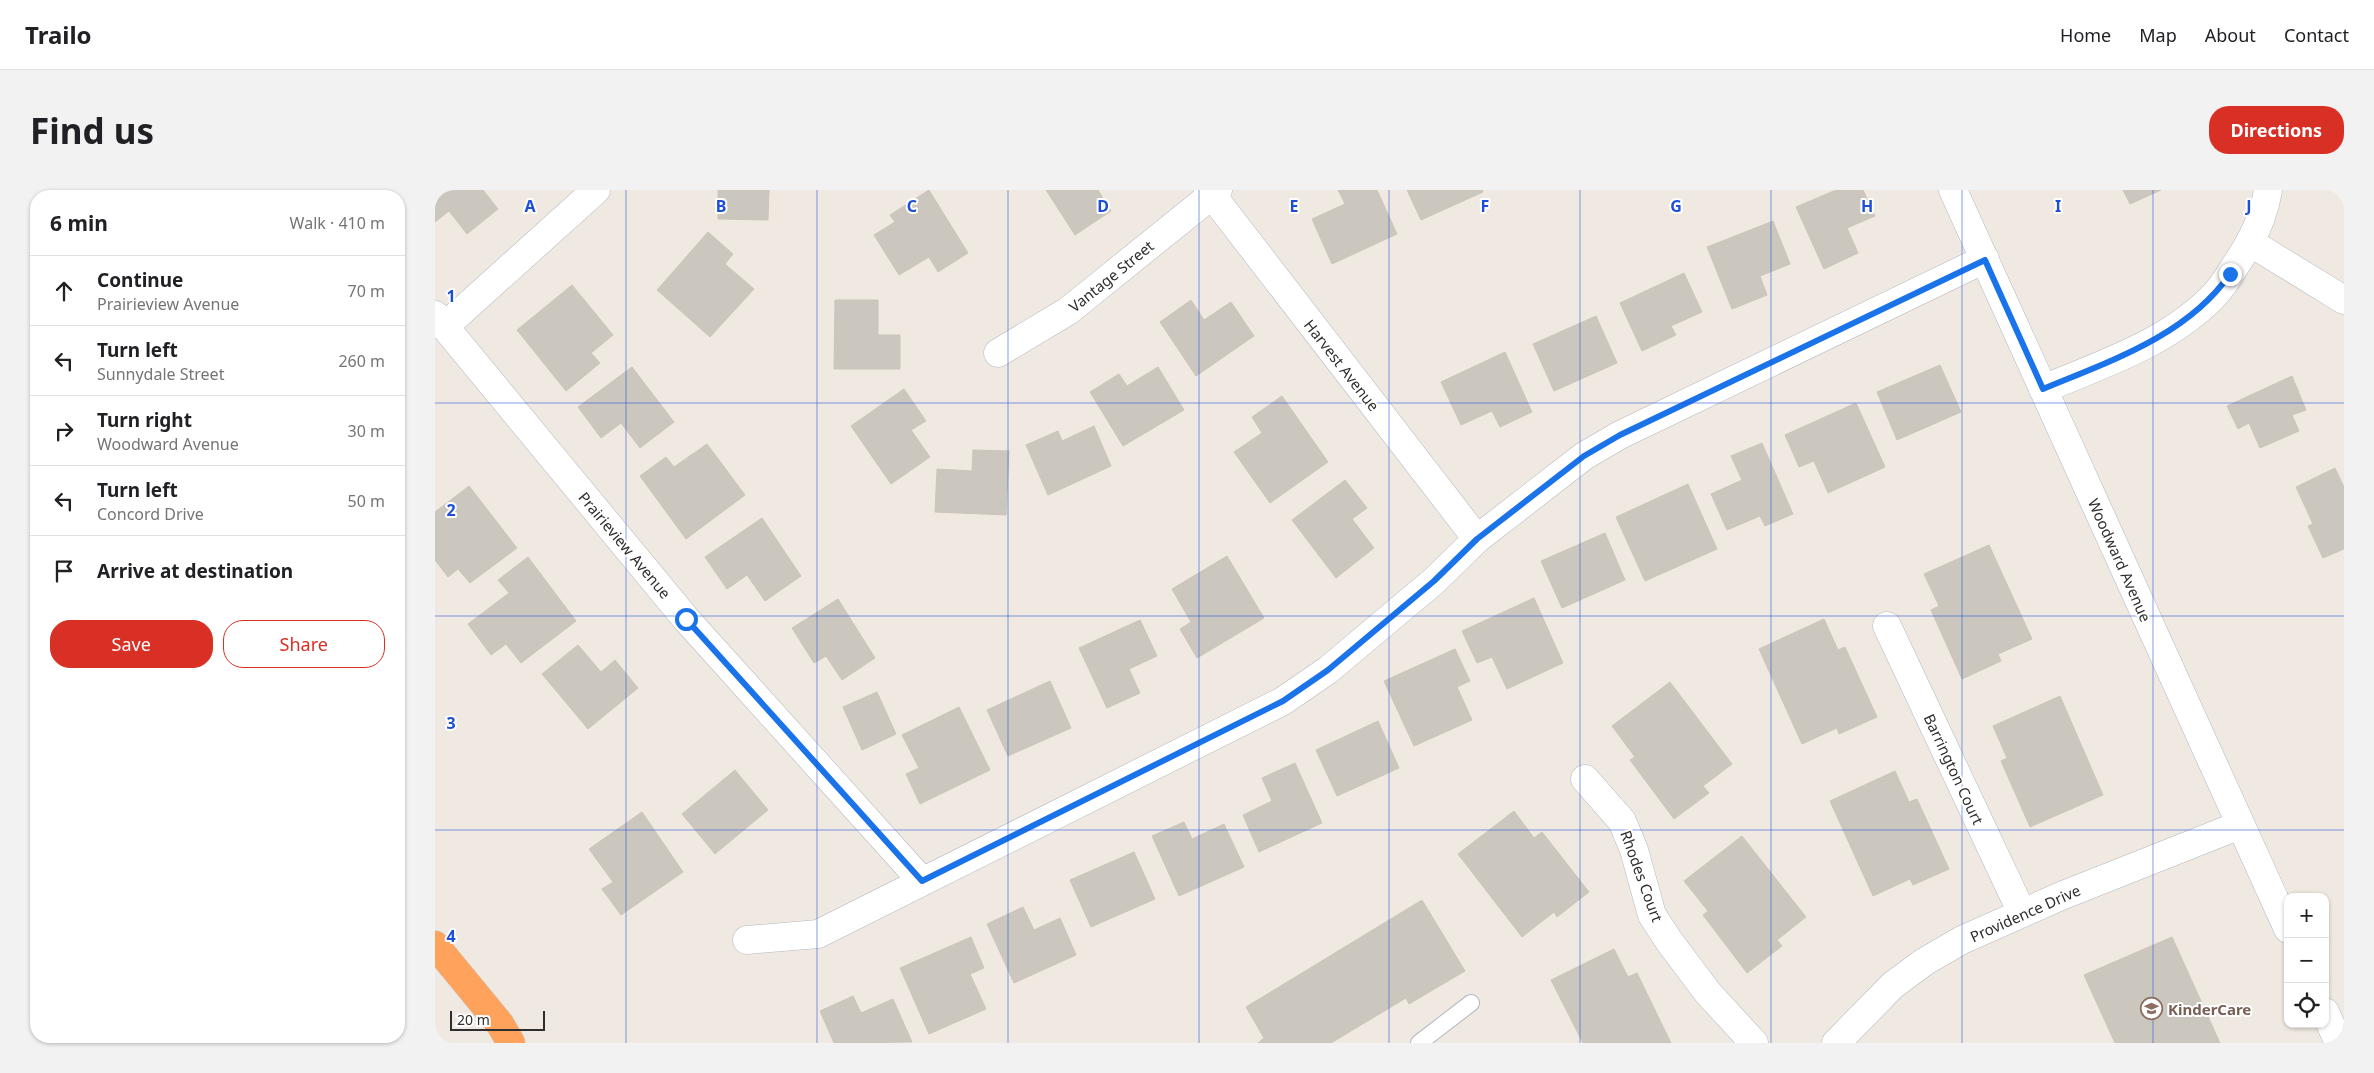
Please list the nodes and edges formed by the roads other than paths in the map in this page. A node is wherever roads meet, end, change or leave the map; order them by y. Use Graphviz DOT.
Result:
graph roads {
  1 [pos="596,190"];
  2 [pos="1953,190"];
  3 [pos="2268,190"];
  4 [pos="1212,192"];
  5 [pos="2251,243"];
  6 [pos="1985,260"];
  7 [pos="2344,300"];
  8 [pos="440,321"];
  9 [pos="998,353"];
  10 [pos="2043,389"];
  11 [pos="1477,539"];
  12 [pos="1887,626"];
  13 [pos="1585,779"];
  14 [pos="2241,824"];
  15 [pos="922,881"];
  16 [pos="2022,913"];
  17 [pos="2284,920"];
  18 [pos="747,940"];
  19 [pos="435,945"];
  20 [pos="1471,1003"];
  21 [pos="2329,1021"];
  22 [pos="511,1043"];
  23 [pos="1419,1043"];
  24 [pos="1754,1043"];
  25 [pos="1836,1043"];
  26 [pos="2339,1043"];
  1 -- 8 [label="street"];
  2 -- 6 [label="street, Woodward Avenue"];
  3 -- 5 [label="street"];
  4 -- 9 [label="street, Vantage Street"];
  4 -- 11 [label="street, Harvest Avenue"];
  5 -- 7 [label="street"];
  5 -- 10 [label="street"];
  6 -- 10 [label="street, Woodward Avenue"];
  6 -- 11 [label="street"];
  8 -- 15 [label="street, Prairieview Avenue"];
  10 -- 14 [label="street, Woodward Avenue"];
  11 -- 15 [label="street"];
  12 -- 16 [label="street, Barrington Court"];
  13 -- 24 [label="street, Rhodes Court"];
  14 -- 16 [label="street, Providence Drive"];
  14 -- 17 [label="street, Woodward Avenue"];
  15 -- 18 [label="street"];
  16 -- 25 [label="street, Providence Drive"];
  19 -- 22 [label="highway"];
  20 -- 23 [label="lane"];
  21 -- 26 [label="street"];
}
